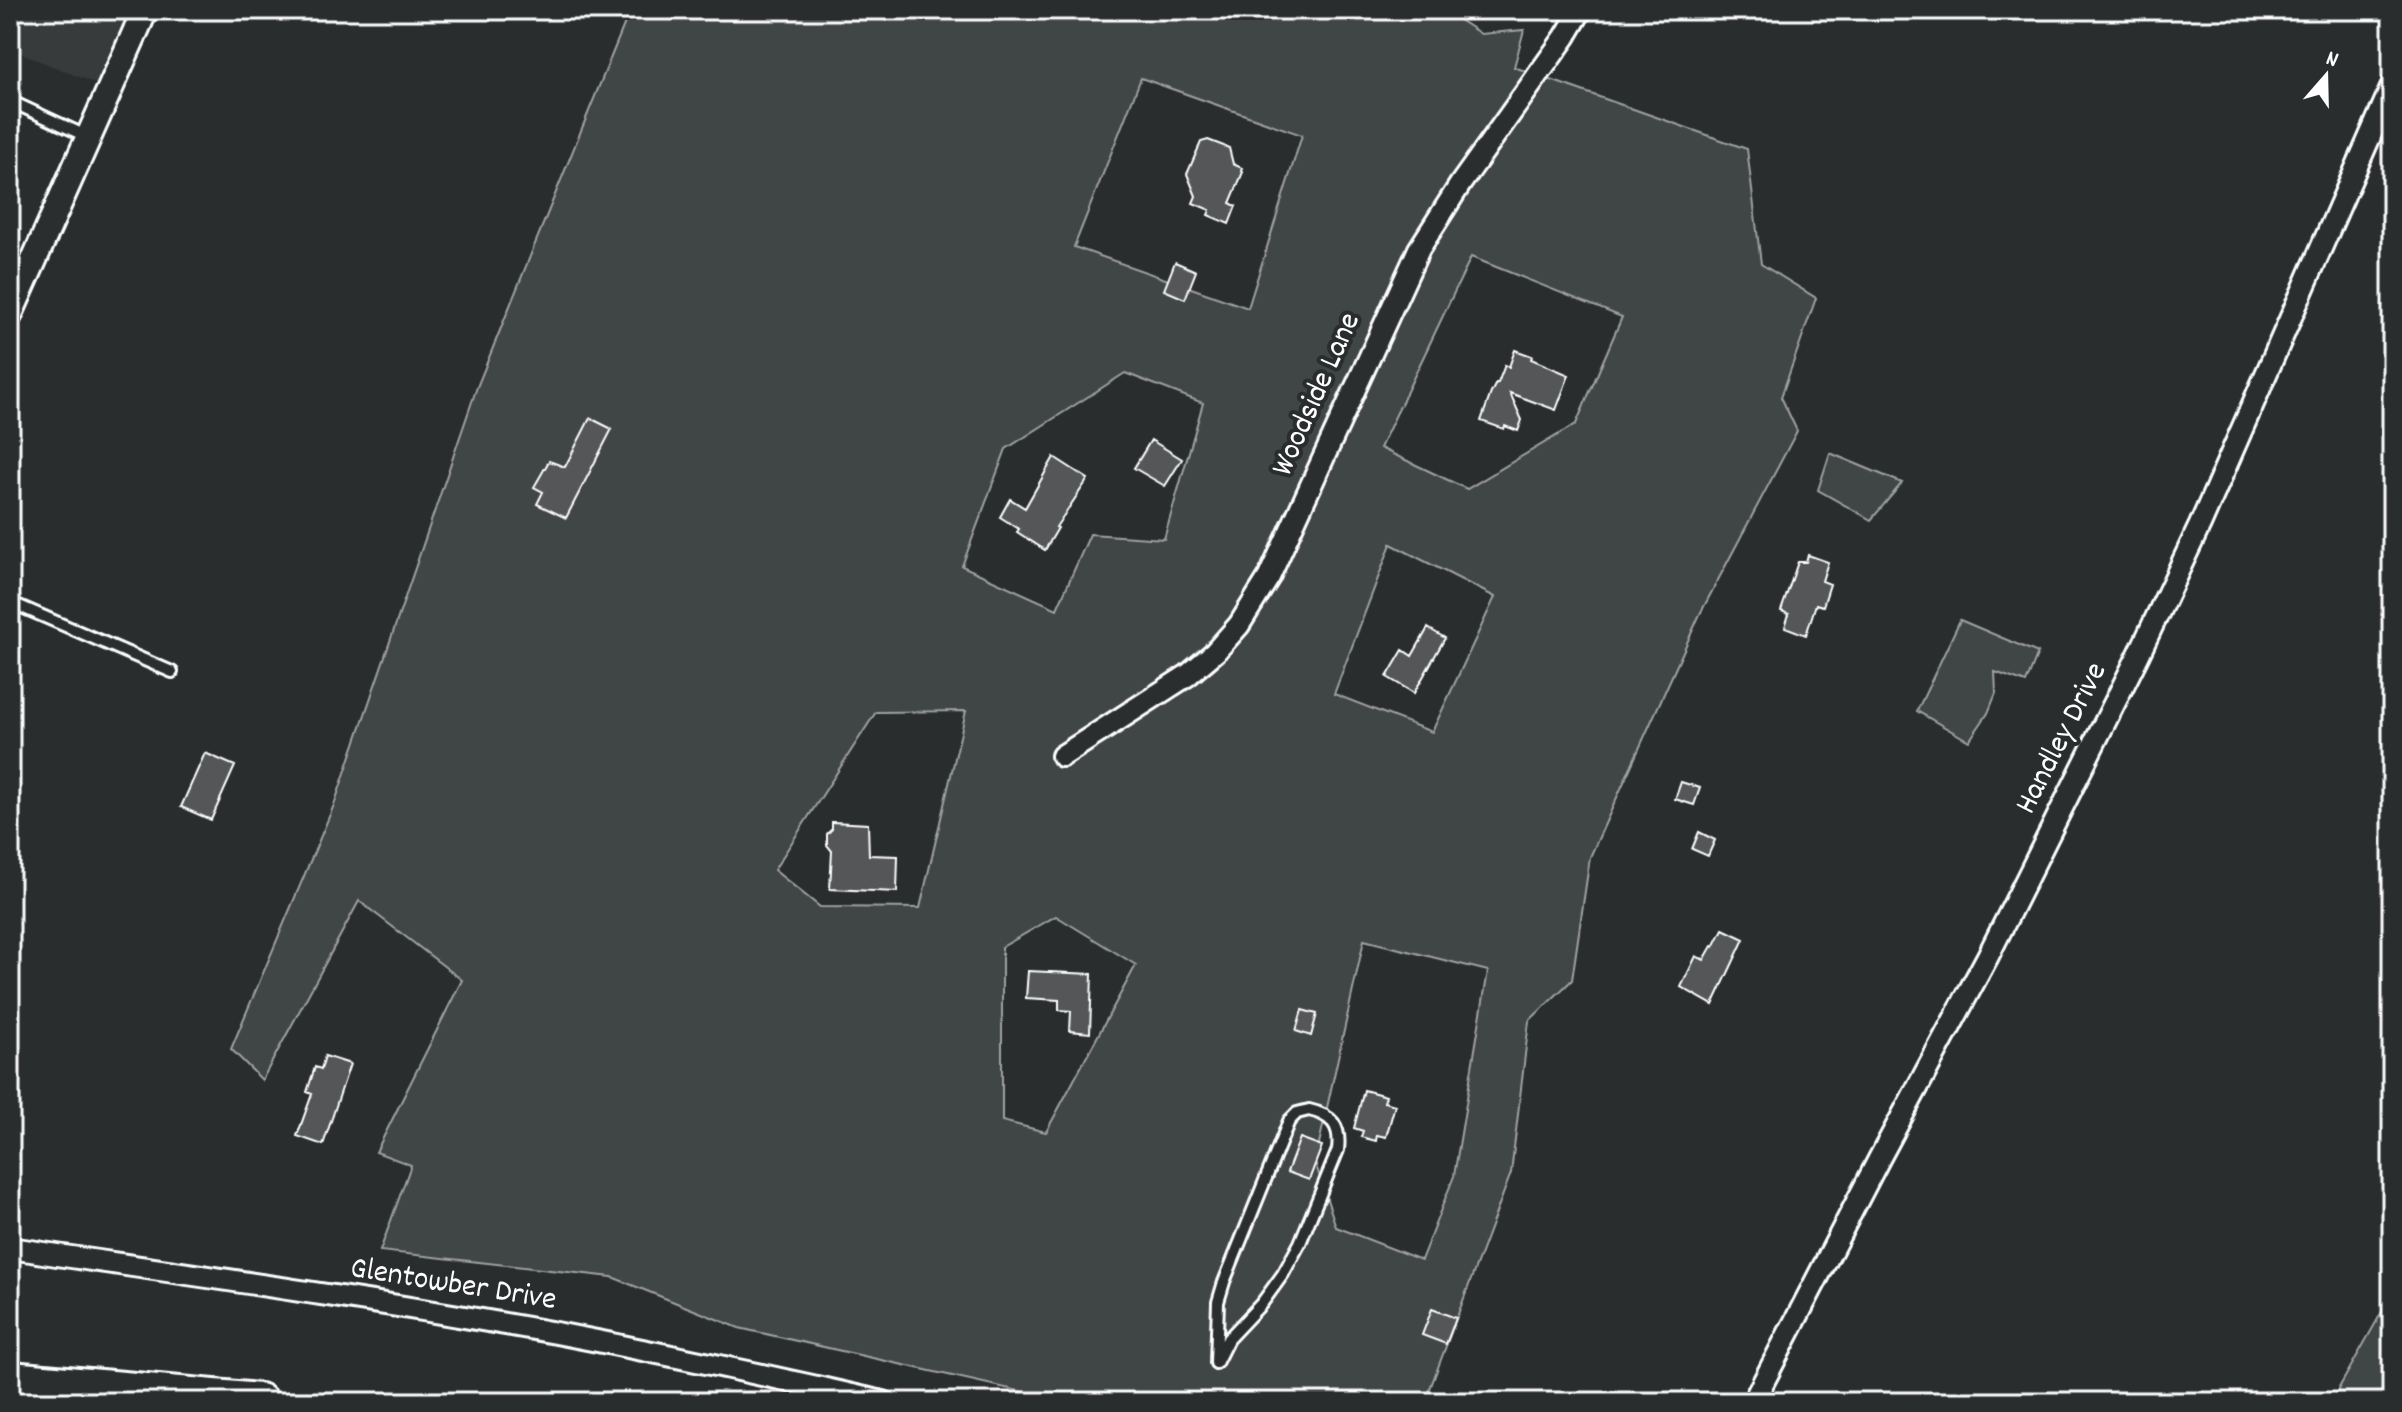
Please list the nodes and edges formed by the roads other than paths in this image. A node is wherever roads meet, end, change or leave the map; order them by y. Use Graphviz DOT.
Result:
graph roads {
  1 [pos="145,10"];
  2 [pos="1581,10"];
  3 [pos="2392,86"];
  4 [pos="10,101"];
  5 [pos="88,137"];
  6 [pos="10,314"];
  7 [pos="10,602"];
  8 [pos="172,672"];
  9 [pos="1062,756"];
  10 [pos="10,1248"];
  11 [pos="1219,1354"];
  12 [pos="10,1380"];
  13 [pos="259,1402"];
  14 [pos="883,1402"];
  15 [pos="1753,1402"];
  1 -- 5 [label="street"];
  2 -- 9 [label="street, Woodside Lane"];
  3 -- 15 [label="street, Handley Drive"];
  4 -- 5 [label="lane"];
  5 -- 6 [label="street"];
  7 -- 8 [label="lane"];
  10 -- 14 [label="street, Glentowber Drive"];
  11 -- 11 [label="lane"];
  12 -- 13 [label="highway"];
}
